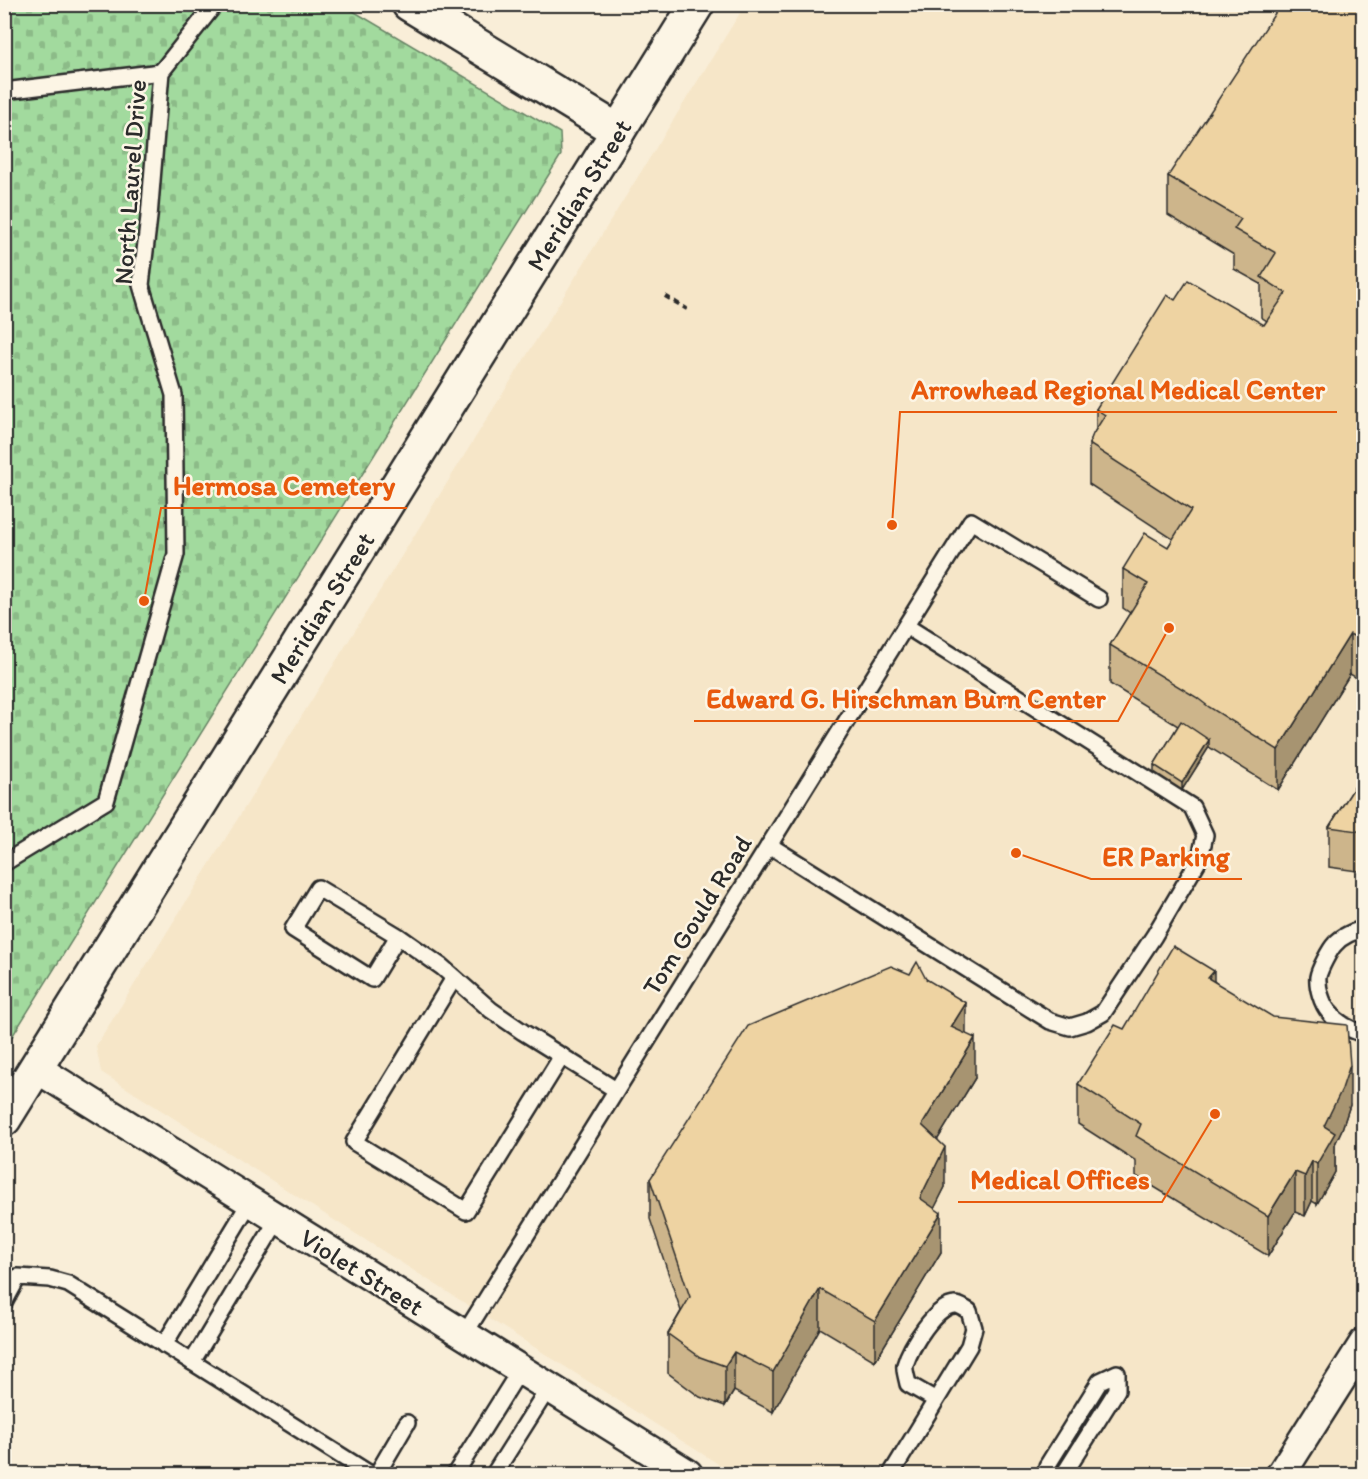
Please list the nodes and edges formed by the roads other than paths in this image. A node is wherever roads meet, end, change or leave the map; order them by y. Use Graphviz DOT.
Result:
graph roads {
  1 [pos="215,4"];
  2 [pos="409,4"];
  3 [pos="697,4"];
  4 [pos="161,72"];
  5 [pos="4,91"];
  6 [pos="618,131"];
  7 [pos="1100,599"];
  8 [pos="906,626"];
  9 [pos="770,845"];
  10 [pos="4,863"];
  11 [pos="1364,930"];
  12 [pos="398,936"];
  13 [pos="454,978"];
  14 [pos="1364,1035"];
  15 [pos="562,1056"];
  16 [pos="36,1068"];
  17 [pos="616,1090"];
  18 [pos="4,1119"];
  19 [pos="250,1202"];
  20 [pos="278,1220"];
  21 [pos="4,1303"];
  22 [pos="464,1335"];
  23 [pos="164,1345"];
  24 [pos="1360,1355"];
  25 [pos="192,1362"];
  26 [pos="520,1370"];
  27 [pos="549,1387"];
  28 [pos="936,1400"];
  29 [pos="407,1423"];
  30 [pos="370,1474"];
  31 [pos="377,1474"];
  32 [pos="455,1474"];
  33 [pos="494,1474"];
  34 [pos="688,1474"];
  35 [pos="891,1474"];
  36 [pos="1048,1474"];
  37 [pos="1064,1474"];
  38 [pos="1281,1474"];
  1 -- 4 [label="lane, North Laurel Drive"];
  2 -- 6 [label="street"];
  3 -- 6 [label="street, Meridian Street"];
  4 -- 5 [label="lane"];
  4 -- 10 [label="lane, North Laurel Drive"];
  6 -- 16 [label="street, Meridian Street"];
  7 -- 8 [label="lane, Tom Gould Road"];
  8 -- 9 [label="lane, Tom Gould Road"];
  8 -- 9 [label="lane"];
  9 -- 17 [label="lane, Tom Gould Road"];
  11 -- 14 [label="lane"];
  12 -- 12 [label="lane"];
  12 -- 13 [label="lane"];
  13 -- 15 [label="lane"];
  13 -- 15 [label="lane"];
  15 -- 17 [label="lane"];
  16 -- 18 [label="street, Meridian Street"];
  16 -- 19 [label="street, Violet Street"];
  17 -- 22 [label="lane, Tom Gould Road"];
  19 -- 20 [label="street, Violet Street"];
  19 -- 23 [label="lane"];
  20 -- 22 [label="street, Violet Street"];
  20 -- 25 [label="lane"];
  21 -- 23 [label="lane"];
  22 -- 26 [label="street, Violet Street"];
  23 -- 25 [label="lane"];
  24 -- 38 [label="street"];
  25 -- 30 [label="lane"];
  26 -- 27 [label="street, Violet Street"];
  26 -- 32 [label="lane"];
  27 -- 33 [label="lane"];
  27 -- 34 [label="street, Violet Street"];
  28 -- 28 [label="lane"];
  28 -- 35 [label="lane"];
  29 -- 31 [label="lane"];
  36 -- 37 [label="lane"];
}
